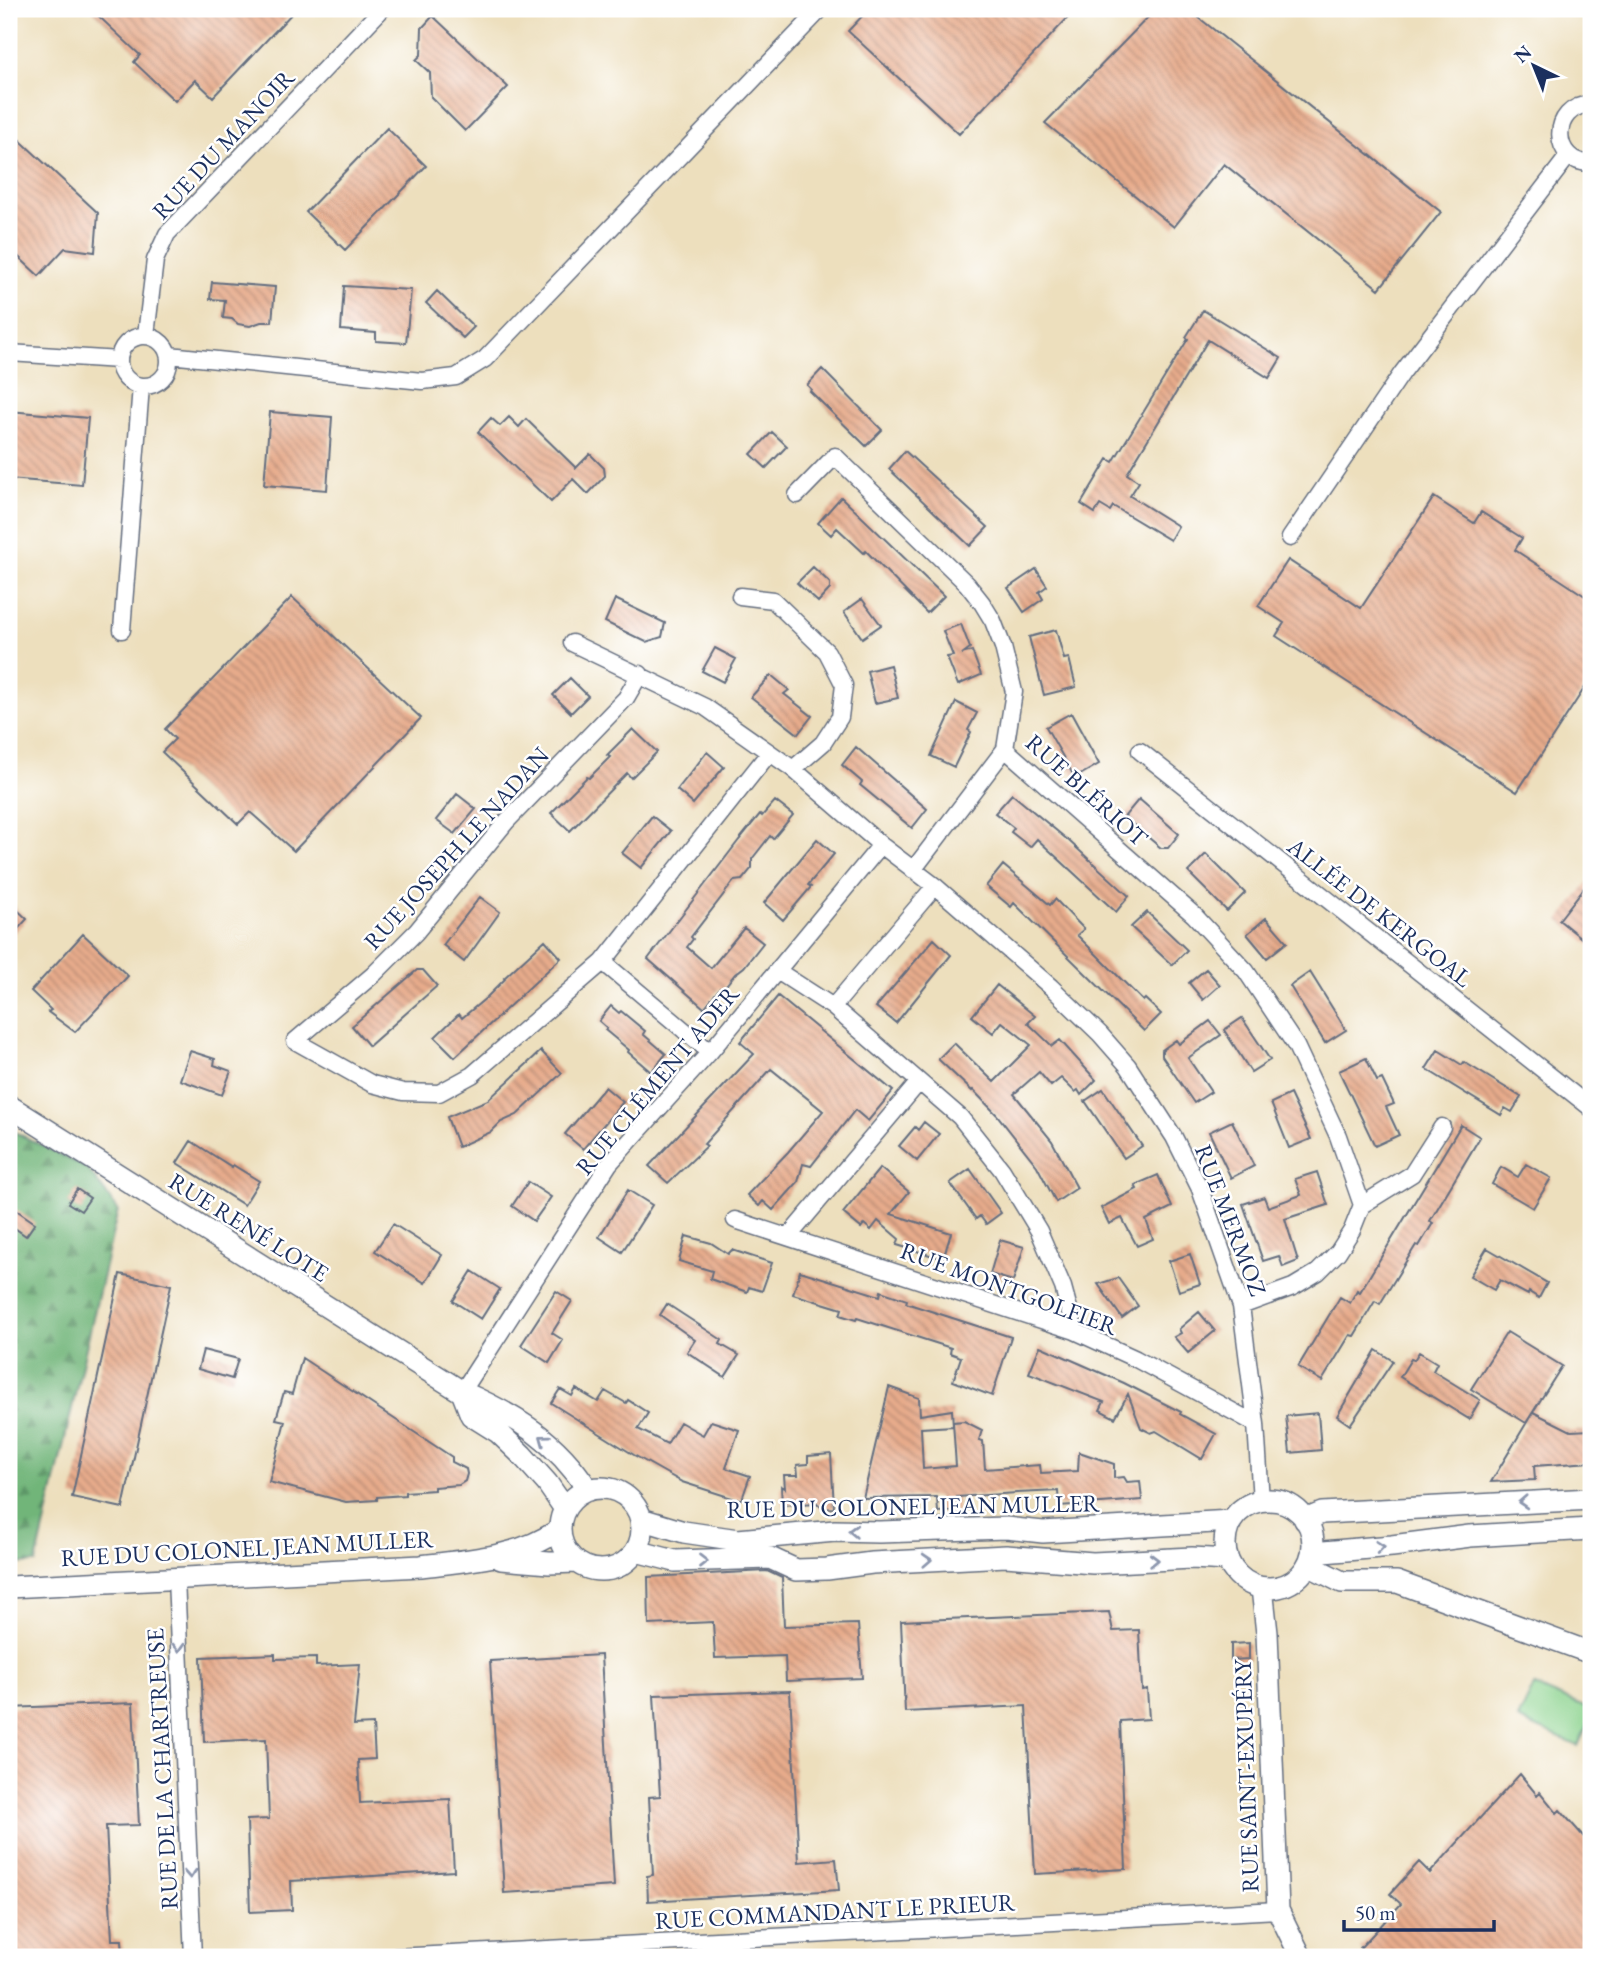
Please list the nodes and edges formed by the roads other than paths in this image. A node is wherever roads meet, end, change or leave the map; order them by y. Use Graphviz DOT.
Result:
graph roads {
  1 [pos="382,9"];
  2 [pos="821,9"];
  3 [pos="1591,104"];
  4 [pos="1570,155"];
  5 [pos="1591,163"];
  6 [pos="146,335"];
  7 [pos="9,353"];
  8 [pos="169,355"];
  9 [pos="119,360"];
  10 [pos="141,386"];
  11 [pos="797,495"];
  12 [pos="1290,538"];
  13 [pos="740,596"];
  14 [pos="122,630"];
  15 [pos="572,643"];
  16 [pos="640,674"];
  17 [pos="1005,749"];
  18 [pos="1140,751"];
  19 [pos="769,753"];
  20 [pos="793,769"];
  21 [pos="881,845"];
  22 [pos="913,870"];
  23 [pos="935,886"];
  24 [pos="603,962"];
  25 [pos="779,972"];
  26 [pos="833,1007"];
  27 [pos="710,1052"];
  28 [pos="919,1082"];
  29 [pos="9,1106"];
  30 [pos="1591,1108"];
  31 [pos="1442,1127"];
  32 [pos="1362,1205"];
  33 [pos="735,1220"];
  34 [pos="789,1236"];
  35 [pos="1241,1306"];
  36 [pos="1075,1331"];
  37 [pos="462,1392"];
  38 [pos="1256,1424"];
  39 [pos="588,1490"];
  40 [pos="1591,1499"];
  41 [pos="1261,1501"];
  42 [pos="563,1519"];
  43 [pos="641,1519"];
  44 [pos="1305,1520"];
  45 [pos="1231,1521"];
  46 [pos="1591,1529"];
  47 [pos="636,1551"];
  48 [pos="489,1558"];
  49 [pos="1310,1559"];
  50 [pos="1228,1560"];
  51 [pos="576,1562"];
  52 [pos="176,1579"];
  53 [pos="9,1587"];
  54 [pos="1262,1588"];
  55 [pos="1591,1653"];
  56 [pos="1278,1910"];
  57 [pos="193,1957"];
  58 [pos="395,1957"];
  59 [pos="1301,1957"];
  1 -- 6 [label="street, RUE DU MANOIR"];
  2 -- 8 [label="street"];
  3 -- 4 [label="street"];
  4 -- 5 [label="street"];
  4 -- 12 [label="street"];
  6 -- 8 [label="street"];
  6 -- 9 [label="street"];
  7 -- 9 [label="street"];
  8 -- 10 [label="street"];
  9 -- 10 [label="street"];
  10 -- 14 [label="street"];
  11 -- 17 [label="street, RUE BLÉRIOT"];
  13 -- 20 [label="street"];
  15 -- 16 [label="street, RUE MERMOZ"];
  16 -- 19 [label="street, RUE MERMOZ"];
  16 -- 24 [label="street, RUE JOSEPH LE NADAN"];
  17 -- 22 [label="street"];
  17 -- 32 [label="street, RUE BLÉRIOT"];
  18 -- 30 [label="street, ALLÉE DE KERGOAL"];
  19 -- 20 [label="street, RUE MERMOZ"];
  19 -- 24 [label="street"];
  20 -- 21 [label="street, RUE MERMOZ"];
  21 -- 22 [label="street, RUE MERMOZ"];
  21 -- 25 [label="street, RUE CLÉMENT ADER"];
  22 -- 23 [label="street, RUE MERMOZ"];
  23 -- 26 [label="street"];
  23 -- 35 [label="street, RUE MERMOZ"];
  24 -- 27 [label="street"];
  25 -- 26 [label="street"];
  25 -- 27 [label="street, RUE CLÉMENT ADER"];
  26 -- 28 [label="street"];
  27 -- 37 [label="street, RUE CLÉMENT ADER"];
  28 -- 34 [label="street"];
  28 -- 36 [label="street"];
  29 -- 37 [label="main road, RUE RENÉ LOTE"];
  31 -- 32 [label="street"];
  32 -- 35 [label="street"];
  33 -- 34 [label="street, RUE MONTGOLFIER"];
  34 -- 36 [label="street, RUE MONTGOLFIER"];
  35 -- 38 [label="street, RUE MERMOZ"];
  36 -- 38 [label="street, RUE MONTGOLFIER"];
  39 -- 37 [label="main road, RUE RENÉ LOTE, one-way"];
  37 -- 42 [label="main road, RUE RENÉ LOTE"];
  38 -- 41 [label="street, RUE MERMOZ"];
  39 -- 42 [label="main road"];
  39 -- 43 [label="main road"];
  40 -- 44 [label="main road, one-way"];
  41 -- 44 [label="main road"];
  41 -- 45 [label="main road"];
  42 -- 48 [label="main road, RUE DU COLONEL JEAN MULLER"];
  42 -- 51 [label="main road"];
  45 -- 43 [label="main road, RUE DU COLONEL JEAN MULLER, one-way"];
  43 -- 47 [label="main road"];
  44 -- 49 [label="main road"];
  45 -- 50 [label="main road"];
  49 -- 46 [label="main road, one-way"];
  47 -- 50 [label="main road, RUE DU COLONEL JEAN MULLER, one-way"];
  47 -- 51 [label="main road"];
  48 -- 51 [label="main road, RUE DU COLONEL JEAN MULLER"];
  48 -- 52 [label="main road, RUE DU COLONEL JEAN MULLER"];
  49 -- 54 [label="main road"];
  49 -- 55 [label="main road"];
  50 -- 54 [label="main road"];
  52 -- 53 [label="main road, RUE DU COLONEL JEAN MULLER"];
  52 -- 57 [label="street, RUE DE LA CHARTREUSE, one-way"];
  54 -- 56 [label="main road, RUE SAINT-EXUPÉRY"];
  56 -- 58 [label="street, RUE COMMANDANT LE PRIEUR"];
  56 -- 59 [label="main road, RUE SAINT-EXUPÉRY"];
}
